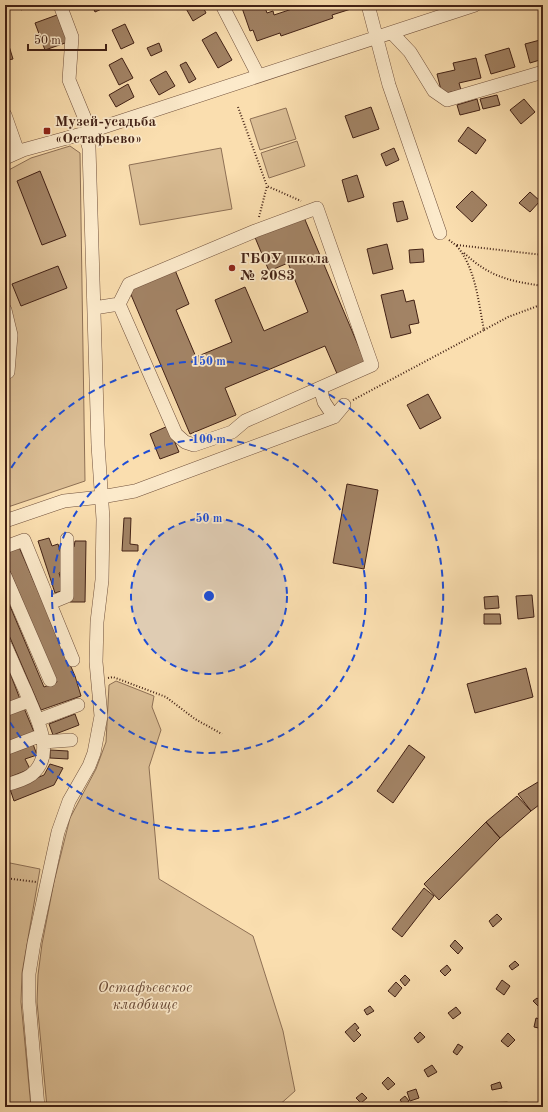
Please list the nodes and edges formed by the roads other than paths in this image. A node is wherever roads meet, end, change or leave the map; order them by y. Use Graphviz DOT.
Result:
graph roads {
  1 [pos="60,5"];
  2 [pos="222,5"];
  3 [pos="368,5"];
  4 [pos="475,5"];
  5 [pos="392,33"];
  6 [pos="377,38"];
  7 [pos="543,72"];
  8 [pos="258,75"];
  9 [pos="6,118"];
  10 [pos="88,132"];
  11 [pos="18,152"];
  12 [pos="5,158"];
  13 [pos="440,233"];
  14 [pos="119,304"];
  15 [pos="94,308"];
  16 [pos="5,310"];
  17 [pos="8,372"];
  18 [pos="320,388"];
  19 [pos="344,405"];
  20 [pos="334,417"];
  21 [pos="100,497"];
  22 [pos="5,521"];
  23 [pos="67,539"];
  24 [pos="5,547"];
  25 [pos="5,576"];
  26 [pos="50,603"];
  27 [pos="5,645"];
  28 [pos="73,660"];
  29 [pos="50,680"];
  30 [pos="29,701"];
  31 [pos="78,705"];
  32 [pos="5,710"];
  33 [pos="38,720"];
  34 [pos="43,739"];
  35 [pos="71,740"];
  36 [pos="5,749"];
  37 [pos="5,785"];
  38 [pos="38,1107"];
  1 -- 10 [label="street"];
  2 -- 8 [label="street"];
  3 -- 6 [label="street"];
  4 -- 5 [label="street"];
  5 -- 6 [label="street"];
  5 -- 7 [label="street"];
  6 -- 8 [label="street"];
  6 -- 13 [label="street"];
  8 -- 10 [label="street"];
  9 -- 11 [label="street"];
  10 -- 11 [label="street"];
  10 -- 15 [label="street"];
  11 -- 12 [label="street"];
  14 -- 15 [label="street"];
  14 -- 18 [label="street"];
  14 -- 18 [label="street"];
  15 -- 21 [label="street"];
  16 -- 17 [label="street"];
  18 -- 20 [label="street"];
  19 -- 20 [label="street"];
  20 -- 21 [label="street"];
  21 -- 22 [label="street"];
  21 -- 38 [label="street"];
  23 -- 26 [label="street"];
  24 -- 26 [label="street"];
  25 -- 29 [label="street"];
  26 -- 28 [label="street"];
  27 -- 30 [label="street"];
  30 -- 32 [label="street"];
  30 -- 33 [label="street"];
  31 -- 33 [label="street"];
  33 -- 34 [label="street"];
  34 -- 35 [label="street"];
  34 -- 36 [label="street"];
  34 -- 37 [label="street"];
}
